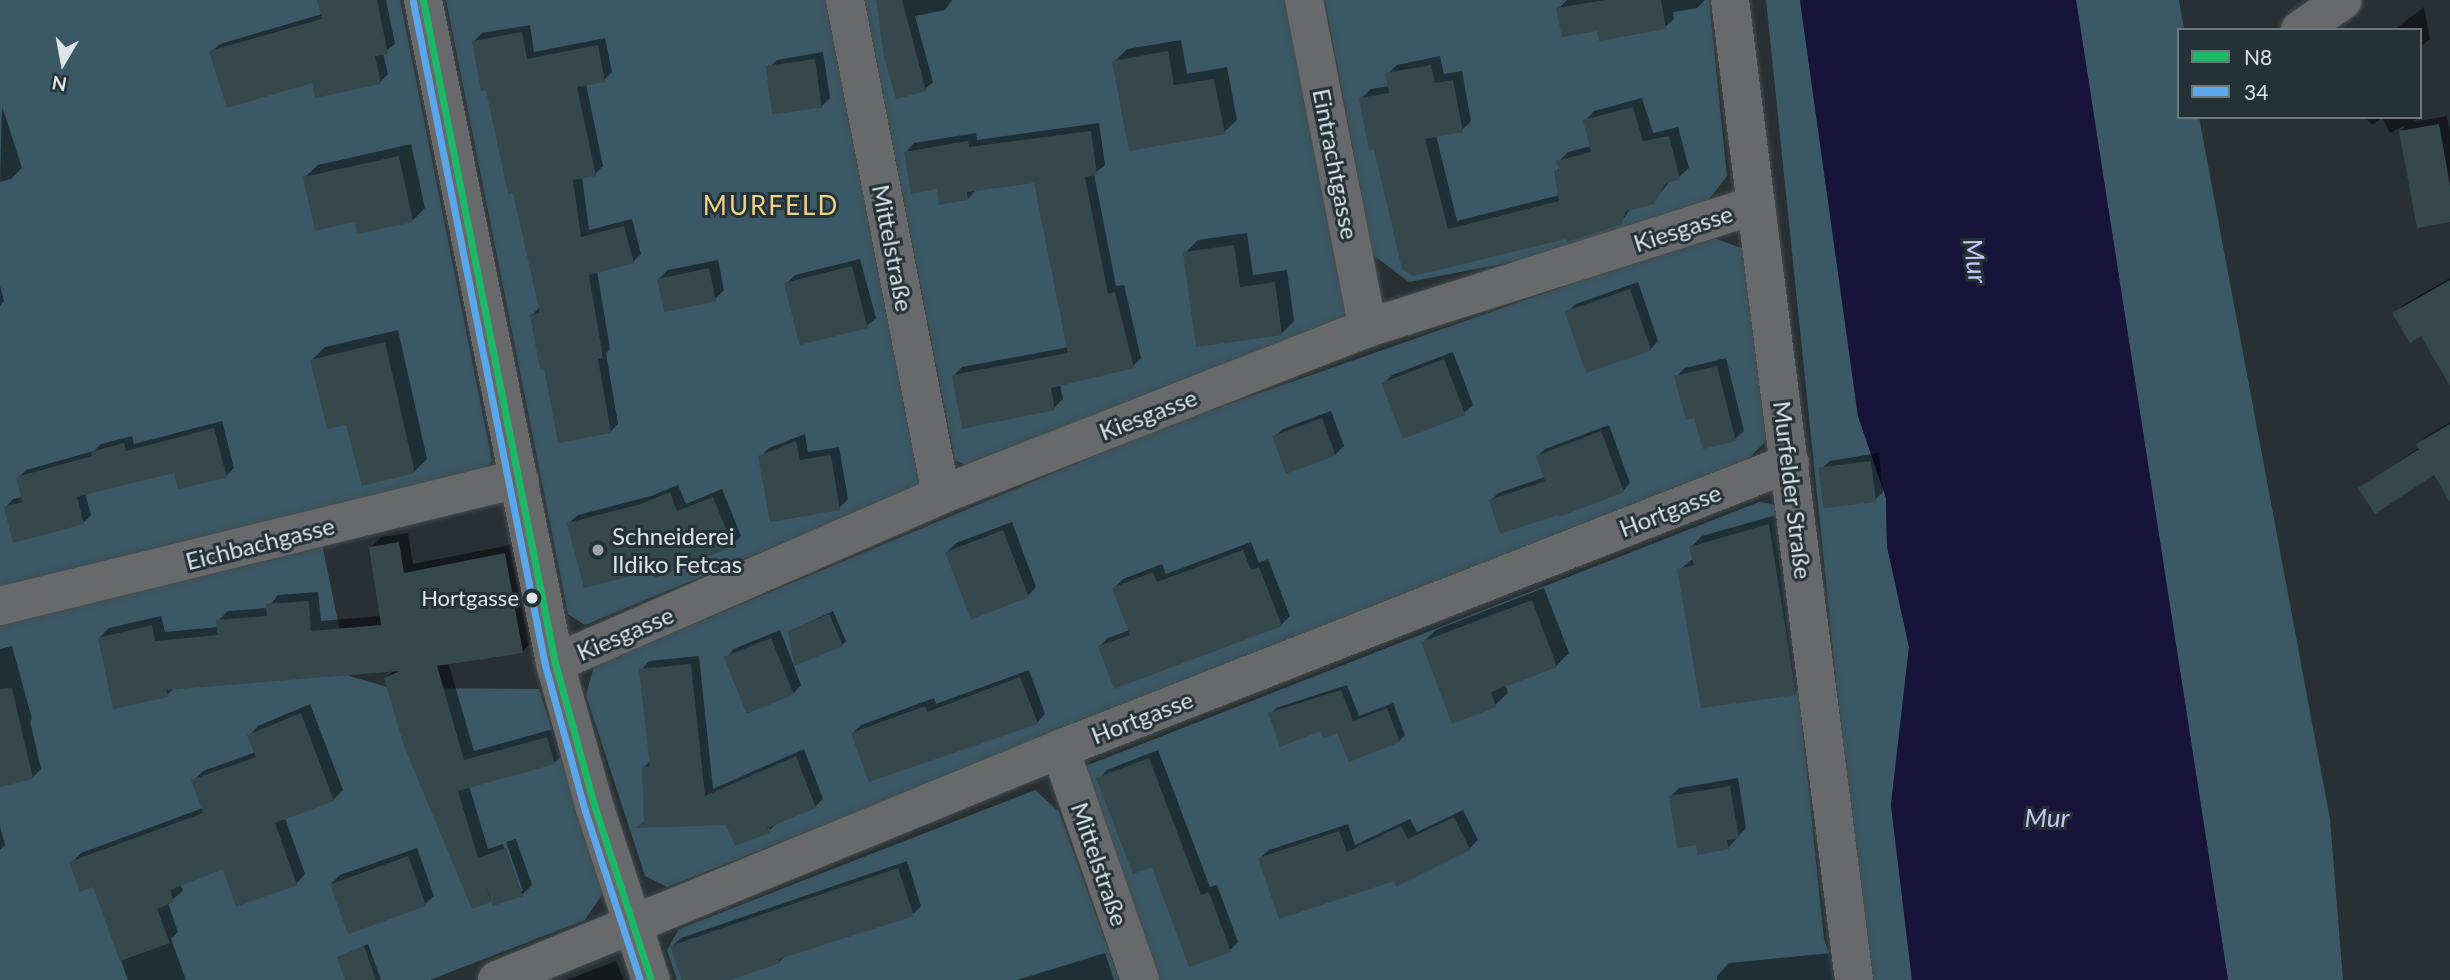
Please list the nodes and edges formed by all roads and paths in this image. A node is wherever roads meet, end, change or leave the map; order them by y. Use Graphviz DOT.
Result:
graph roads {
  1 [pos="424,0"];
  2 [pos="845,0"];
  3 [pos="1304,0"];
  4 [pos="1730,0"];
  5 [pos="2343,0"];
  6 [pos="2303,28"];
  7 [pos="1756,205"];
  8 [pos="1368,328"];
  9 [pos="1790,463"];
  10 [pos="520,481"];
  11 [pos="941,495"];
  12 [pos="0,606"];
  13 [pos="555,663"];
  14 [pos="1060,749"];
  15 [pos="633,924"];
  16 [pos="497,980"];
  17 [pos="651,980"];
  18 [pos="1140,980"];
  19 [pos="1854,980"];
  1 -- 10 [label="street"];
  2 -- 11 [label="street, Mittelstraße"];
  3 -- 8 [label="street, Eintrachtgasse"];
  4 -- 7 [label="street, Murfelder Straße"];
  5 -- 6 [label="street"];
  7 -- 8 [label="street, Kiesgasse"];
  7 -- 9 [label="street, Murfelder Straße"];
  8 -- 11 [label="street, Kiesgasse"];
  9 -- 14 [label="street, Hortgasse"];
  9 -- 19 [label="street, Murfelder Straße"];
  10 -- 12 [label="street, Eichbachgasse"];
  10 -- 13 [label="street"];
  11 -- 13 [label="street, Kiesgasse"];
  13 -- 15 [label="street"];
  14 -- 15 [label="street, Hortgasse"];
  14 -- 18 [label="street, Mittelstraße"];
  15 -- 16 [label="street, Hortgasse"];
  15 -- 17 [label="street"];
}
